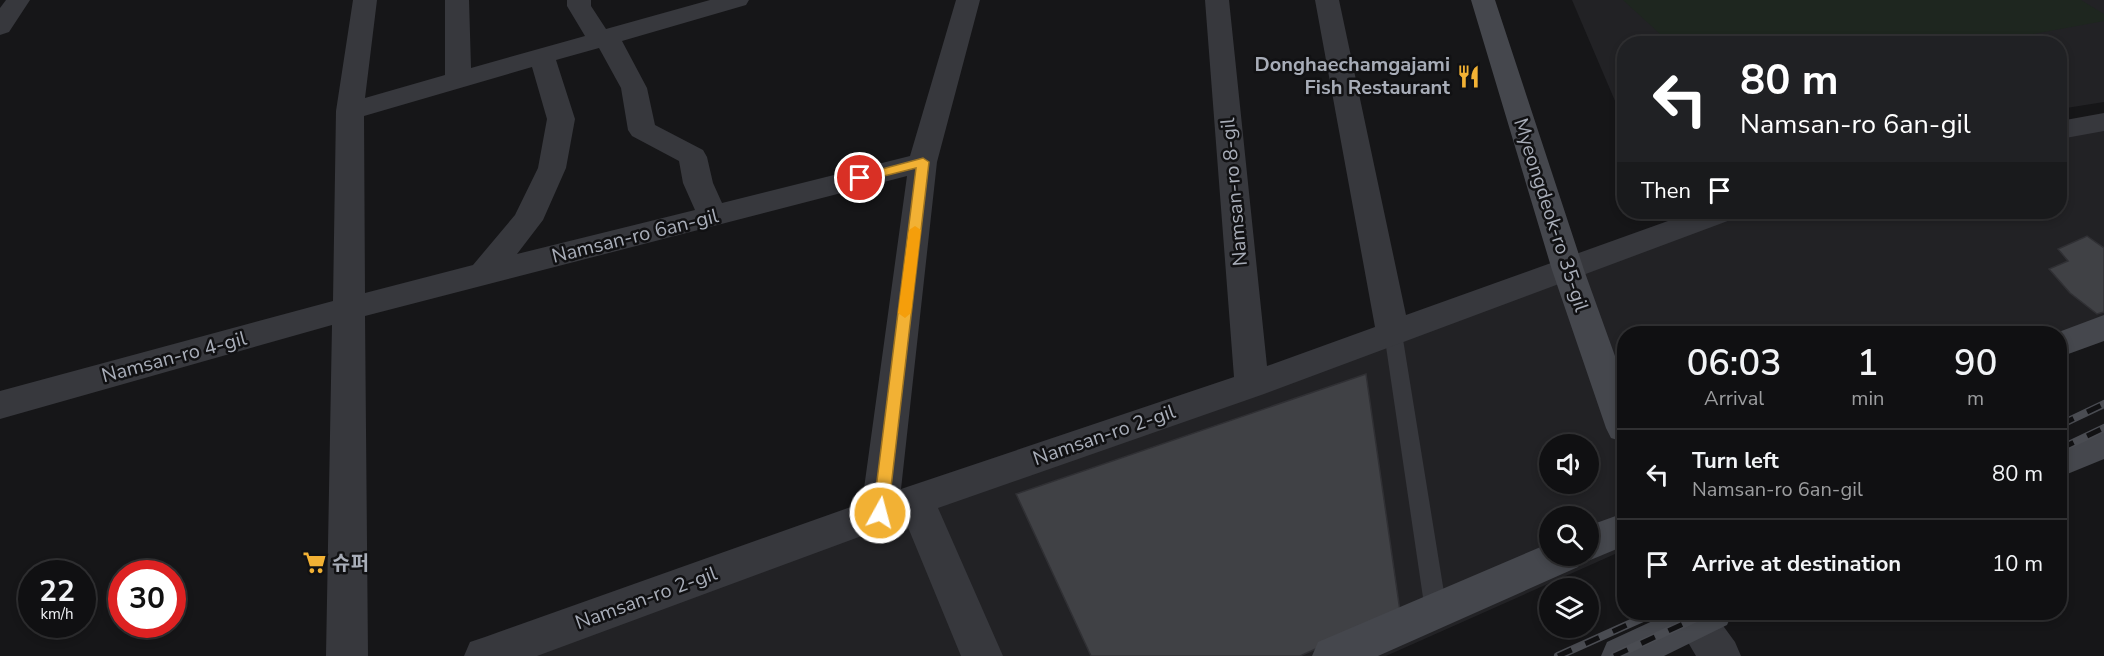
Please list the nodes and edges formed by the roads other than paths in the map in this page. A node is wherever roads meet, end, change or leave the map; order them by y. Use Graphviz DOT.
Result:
graph roads {
  1 [pos="18,0"];
  2 [pos="365,0"];
  3 [pos="458,0"];
  4 [pos="579,0"];
  5 [pos="737,0"];
  6 [pos="968,0"];
  7 [pos="1217,0"];
  8 [pos="1327,0"];
  9 [pos="1483,0"];
  10 [pos="0,27"];
  11 [pos="603,39"];
  12 [pos="542,56"];
  13 [pos="458,81"];
  14 [pos="350,111"];
  15 [pos="2104,122"];
  16 [pos="2067,129"];
  17 [pos="923,162"];
  18 [pos="713,216"];
  19 [pos="1703,219"];
  20 [pos="1568,270"];
  21 [pos="484,274"];
  22 [pos="347,309"];
  23 [pos="2104,327"];
  24 [pos="1393,333"];
  25 [pos="2067,342"];
  26 [pos="1252,385"];
  27 [pos="0,405"];
  28 [pos="1617,408"];
  29 [pos="2104,442"];
  30 [pos="2067,459"];
  31 [pos="916,500"];
  32 [pos="880,513"];
  33 [pos="1617,532"];
  34 [pos="1599,539"];
  35 [pos="1539,566"];
  36 [pos="1436,611"];
  37 [pos="1690,620"];
  38 [pos="1702,620"];
  39 [pos="346,656"];
  40 [pos="485,656"];
  41 [pos="982,656"];
  42 [pos="1333,656"];
  43 [pos="1622,656"];
  44 [pos="1720,656"];
  1 -- 10 [label="street"];
  2 -- 14 [label="street"];
  3 -- 13 [label="street"];
  4 -- 11 [label="street"];
  5 -- 11 [label="street"];
  6 -- 17 [label="street"];
  7 -- 26 [label="street, Namsan-ro 8-gil"];
  8 -- 24 [label="street"];
  9 -- 20 [label="street, Myeongdeok-ro 35-gil"];
  11 -- 12 [label="street"];
  11 -- 18 [label="street"];
  12 -- 13 [label="street"];
  12 -- 21 [label="street"];
  13 -- 14 [label="street"];
  14 -- 22 [label="street"];
  15 -- 16 [label="street"];
  17 -- 18 [label="street, Namsan-ro 6an-gil"];
  17 -- 32 [label="street"];
  18 -- 21 [label="street, Namsan-ro 6an-gil"];
  19 -- 20 [label="street, Namsan-ro 2-gil"];
  20 -- 24 [label="street, Namsan-ro 2-gil"];
  20 -- 28 [label="street, Myeongdeok-ro 35-gil"];
  21 -- 22 [label="street, Namsan-ro 6an-gil"];
  22 -- 27 [label="street, Namsan-ro 4-gil"];
  22 -- 39 [label="street"];
  23 -- 25 [label="street"];
  24 -- 26 [label="street, Namsan-ro 2-gil"];
  24 -- 36 [label="lane"];
  26 -- 31 [label="street, Namsan-ro 2-gil"];
  29 -- 30 [label="street"];
  31 -- 32 [label="street, Namsan-ro 2-gil"];
  31 -- 41 [label="street"];
  32 -- 40 [label="street, Namsan-ro 2-gil"];
  33 -- 34 [label="street"];
  35 -- 36 [label="street"];
  36 -- 42 [label="street"];
  37 -- 43 [label="street"];
  38 -- 44 [label="street"];
}
